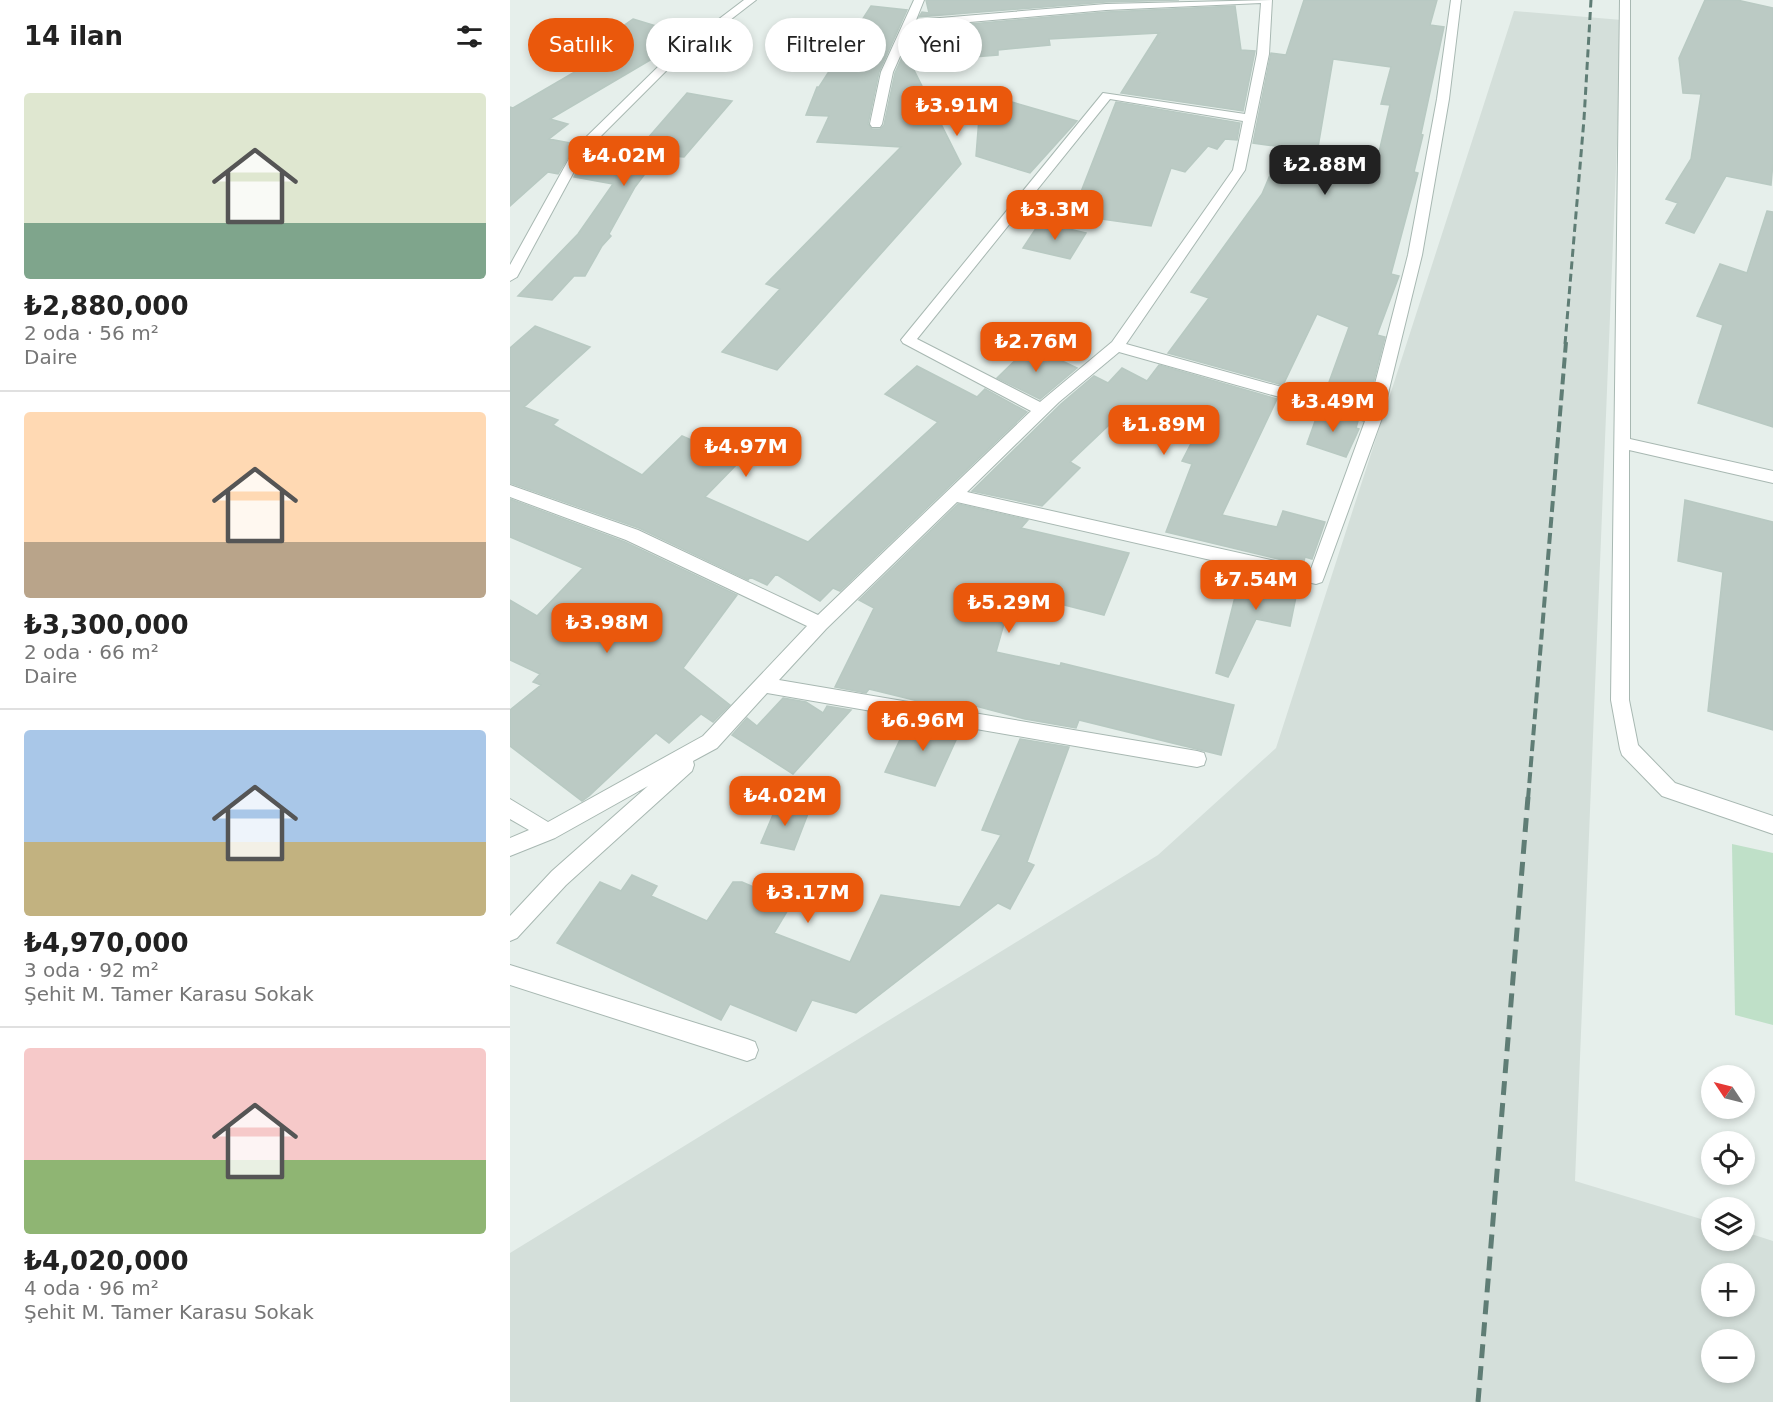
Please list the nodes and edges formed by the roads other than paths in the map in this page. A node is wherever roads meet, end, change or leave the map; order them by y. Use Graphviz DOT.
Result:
graph roads {
  1 [pos="751,0"];
  2 [pos="919,0"];
  3 [pos="1267,0"];
  4 [pos="1456,0"];
  5 [pos="1624,0"];
  6 [pos="910,18"];
  7 [pos="977,18"];
  8 [pos="898,46"];
  9 [pos="1248,118"];
  10 [pos="876,124"];
  11 [pos="510,277"];
  12 [pos="1117,346"];
  13 [pos="1042,410"];
  14 [pos="1374,418"];
  15 [pos="1622,443"];
  16 [pos="1773,477"];
  17 [pos="510,491"];
  18 [pos="953,495"];
  19 [pos="820,624"];
  20 [pos="763,685"];
  21 [pos="710,742"];
  22 [pos="1197,759"];
  23 [pos="510,808"];
  24 [pos="1773,825"];
  25 [pos="548,832"];
  26 [pos="510,847"];
  27 [pos="510,931"];
  28 [pos="510,975"];
  29 [pos="747,1050"];
  1 -- 11 [label="street"];
  2 -- 6 [label="street"];
  3 -- 7 [label="street"];
  3 -- 9 [label="street"];
  4 -- 14 [label="street"];
  5 -- 15 [label="street"];
  8 -- 10 [label="street"];
  9 -- 12 [label="street"];
  9 -- 13 [label="street"];
  12 -- 13 [label="street"];
  12 -- 14 [label="street"];
  13 -- 18 [label="street"];
  14 -- 18 [label="street"];
  15 -- 16 [label="street"];
  15 -- 24 [label="street"];
  17 -- 19 [label="street"];
  18 -- 19 [label="street"];
  19 -- 20 [label="street"];
  20 -- 21 [label="street"];
  20 -- 22 [label="street"];
  21 -- 25 [label="street"];
  21 -- 27 [label="street"];
  23 -- 25 [label="street"];
  25 -- 26 [label="street"];
  28 -- 29 [label="street"];
}
